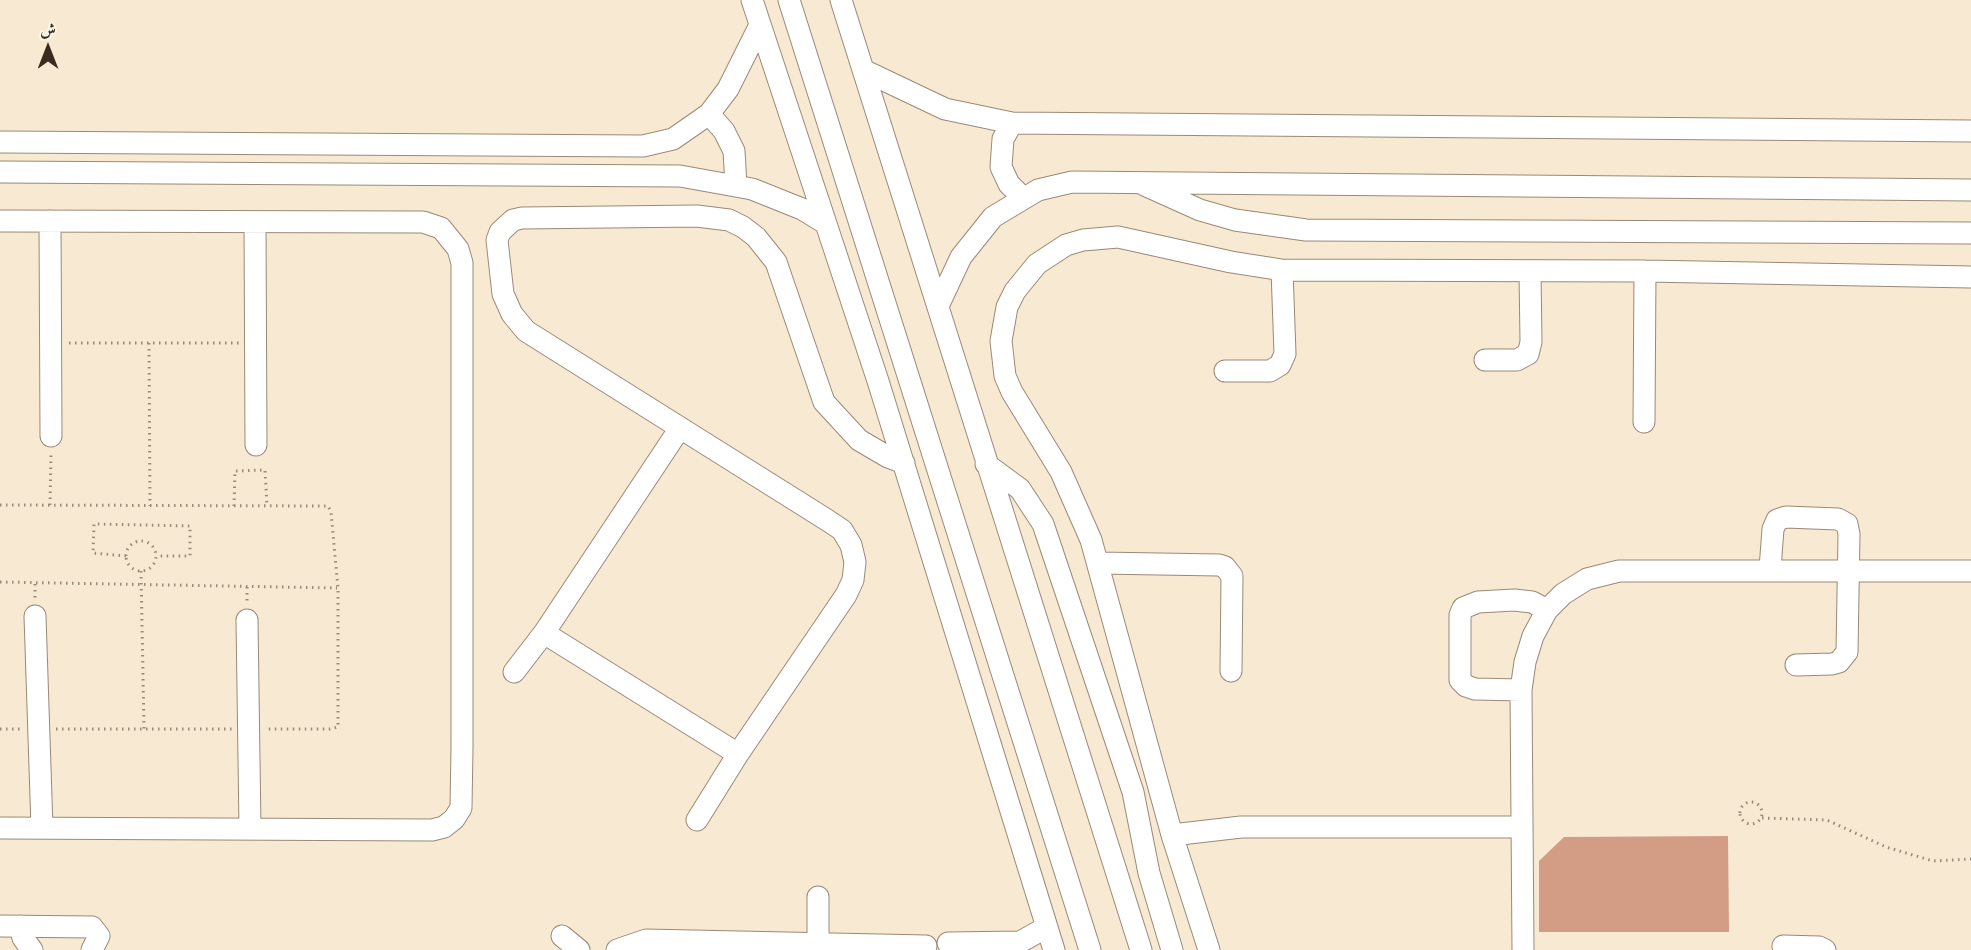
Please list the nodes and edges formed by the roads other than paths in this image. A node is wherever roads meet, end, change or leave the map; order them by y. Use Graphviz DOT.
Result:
graph roads {
  1 [pos="752,0"];
  2 [pos="789,0"];
  3 [pos="841,0"];
  4 [pos="760,24"];
  5 [pos="863,70"];
  6 [pos="710,114"];
  7 [pos="1012,123"];
  8 [pos="1971,131"];
  9 [pos="0,142"];
  10 [pos="0,172"];
  11 [pos="1134,180"];
  12 [pos="736,185"];
  13 [pos="1971,189"];
  14 [pos="1022,197"];
  15 [pos="0,221"];
  16 [pos="51,221"];
  17 [pos="255,222"];
  18 [pos="825,223"];
  19 [pos="1971,233"];
  20 [pos="1282,270"];
  21 [pos="1530,271"];
  22 [pos="1645,271"];
  23 [pos="1971,277"];
  24 [pos="938,306"];
  25 [pos="1485,360"];
  26 [pos="1224,371"];
  27 [pos="907,372"];
  28 [pos="878,381"];
  29 [pos="1644,422"];
  30 [pos="680,428"];
  31 [pos="51,436"];
  32 [pos="256,445"];
  33 [pos="904,462"];
  34 [pos="986,464"];
  35 [pos="1099,563"];
  36 [pos="1770,569"];
  37 [pos="1848,570"];
  38 [pos="1971,571"];
  39 [pos="1547,610"];
  40 [pos="35,616"];
  41 [pos="247,620"];
  42 [pos="544,633"];
  43 [pos="1796,665"];
  44 [pos="1232,671"];
  45 [pos="514,672"];
  46 [pos="1521,690"];
  47 [pos="738,754"];
  48 [pos="697,820"];
  49 [pos="1520,827"];
  50 [pos="0,828"];
  51 [pos="42,828"];
  52 [pos="250,829"];
  53 [pos="1172,835"];
  54 [pos="818,897"];
  55 [pos="10,926"];
  56 [pos="1047,927"];
  57 [pos="562,936"];
  58 [pos="818,942"];
  59 [pos="951,946"];
  60 [pos="1782,946"];
  61 [pos="925,948"];
  62 [pos="32,950"];
  63 [pos="92,950"];
  64 [pos="579,950"];
  65 [pos="617,950"];
  66 [pos="1054,950"];
  67 [pos="1090,950"];
  68 [pos="1141,950"];
  69 [pos="1172,950"];
  70 [pos="1209,950"];
  71 [pos="1522,950"];
  72 [pos="1826,950"];
  1 -- 4 [label="street"];
  2 -- 27 [label="street"];
  3 -- 5 [label="street"];
  4 -- 6 [label="street"];
  4 -- 18 [label="street"];
  5 -- 7 [label="street"];
  5 -- 24 [label="street"];
  6 -- 9 [label="street"];
  6 -- 12 [label="street"];
  7 -- 8 [label="street"];
  7 -- 14 [label="street"];
  10 -- 12 [label="street"];
  11 -- 13 [label="street"];
  11 -- 14 [label="street"];
  11 -- 19 [label="street"];
  12 -- 18 [label="street"];
  14 -- 24 [label="street"];
  15 -- 16 [label="street"];
  16 -- 17 [label="street"];
  16 -- 31 [label="street"];
  17 -- 32 [label="street"];
  17 -- 52 [label="street"];
  18 -- 28 [label="street"];
  20 -- 21 [label="street"];
  20 -- 26 [label="street"];
  20 -- 35 [label="street"];
  21 -- 22 [label="street"];
  21 -- 25 [label="street"];
  22 -- 23 [label="street"];
  22 -- 29 [label="street"];
  24 -- 34 [label="street"];
  27 -- 28 [label="street"];
  27 -- 67 [label="street"];
  28 -- 33 [label="street"];
  30 -- 33 [label="street"];
  30 -- 42 [label="street"];
  30 -- 47 [label="street"];
  33 -- 56 [label="street"];
  34 -- 68 [label="street"];
  34 -- 69 [label="street"];
  35 -- 44 [label="street"];
  35 -- 53 [label="street"];
  36 -- 37 [label="street"];
  36 -- 37 [label="street"];
  36 -- 39 [label="street"];
  37 -- 38 [label="street"];
  37 -- 43 [label="street"];
  39 -- 46 [label="street"];
  39 -- 46 [label="street"];
  40 -- 51 [label="street"];
  41 -- 52 [label="street"];
  42 -- 45 [label="street"];
  42 -- 47 [label="street"];
  46 -- 49 [label="street"];
  47 -- 48 [label="street"];
  49 -- 53 [label="street"];
  49 -- 71 [label="street"];
  50 -- 51 [label="street"];
  51 -- 52 [label="street"];
  53 -- 70 [label="street"];
  54 -- 58 [label="street"];
  55 -- 62 [label="street"];
  55 -- 63 [label="street"];
  56 -- 59 [label="street"];
  56 -- 66 [label="street"];
  57 -- 64 [label="street"];
  58 -- 61 [label="street"];
  58 -- 65 [label="street"];
  59 -- 61 [label="street"];
  60 -- 72 [label="street"];
}
